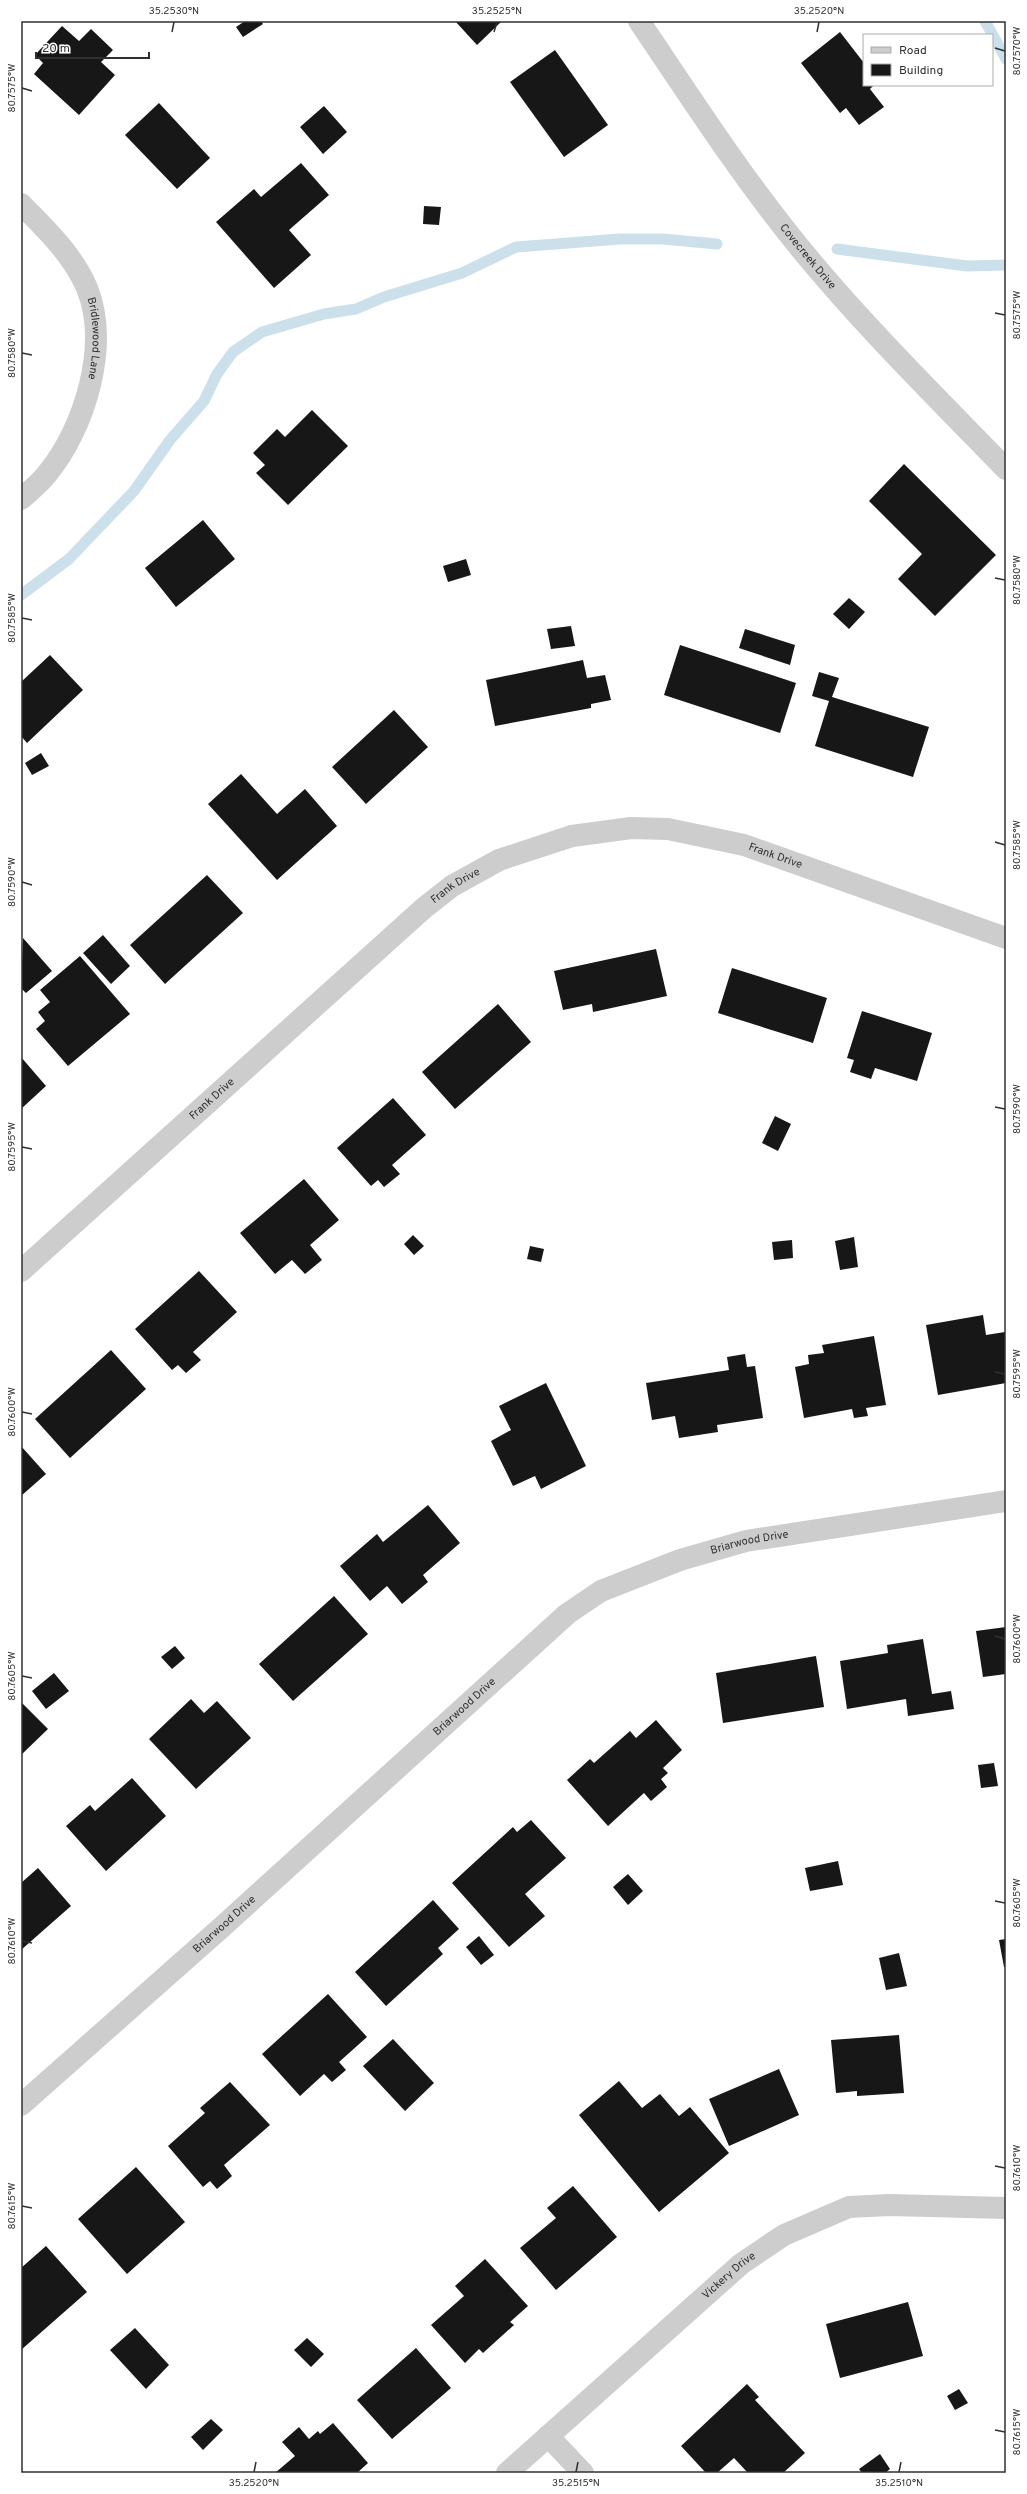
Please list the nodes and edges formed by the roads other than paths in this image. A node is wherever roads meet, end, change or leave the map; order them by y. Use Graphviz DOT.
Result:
graph roads {
  1 [pos="640,21"];
  2 [pos="21,204"];
  3 [pos="1006,469"];
  4 [pos="21,499"];
  5 [pos="1006,938"];
  6 [pos="21,1271"];
  7 [pos="1006,1501"];
  8 [pos="21,2104"];
  9 [pos="1006,2208"];
  10 [pos="548,2436"];
  11 [pos="507,2473"];
  12 [pos="583,2473"];
  1 -- 3 [label="street, Covecreek Drive"];
  2 -- 4 [label="street, Bridlewood Lane"];
  5 -- 6 [label="street, Frank Drive"];
  7 -- 8 [label="street, Briarwood Drive"];
  9 -- 10 [label="street, Vickery Drive"];
  10 -- 11 [label="street, Vickery Drive"];
  10 -- 12 [label="street"];
}
